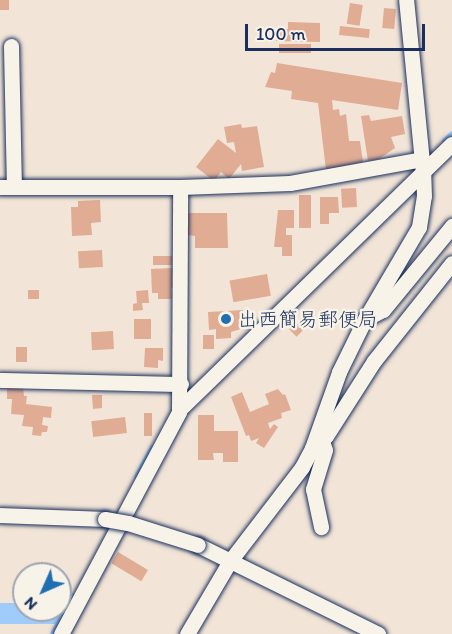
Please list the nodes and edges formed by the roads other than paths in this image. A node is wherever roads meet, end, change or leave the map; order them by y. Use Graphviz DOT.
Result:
graph roads {
  1 [pos="406,0"];
  2 [pos="12,46"];
  3 [pos="452,144"];
  4 [pos="423,166"];
  5 [pos="7,187"];
  6 [pos="180,187"];
  7 [pos="452,226"];
  8 [pos="452,262"];
  9 [pos="365,319"];
  10 [pos="0,380"];
  11 [pos="181,384"];
  12 [pos="180,410"];
  13 [pos="315,446"];
  14 [pos="0,515"];
  15 [pos="321,527"];
  16 [pos="230,561"];
  17 [pos="61,634"];
  18 [pos="187,634"];
  19 [pos="378,634"];
  1 -- 4 [label="street"];
  2 -- 5 [label="street"];
  3 -- 4 [label="street"];
  4 -- 6 [label="street"];
  4 -- 9 [label="street"];
  4 -- 12 [label="street"];
  5 -- 6 [label="street"];
  6 -- 11 [label="street"];
  7 -- 9 [label="street"];
  8 -- 13 [label="street"];
  9 -- 13 [label="street"];
  10 -- 11 [label="street"];
  11 -- 12 [label="street"];
  12 -- 17 [label="street"];
  13 -- 15 [label="street"];
  13 -- 16 [label="street"];
  14 -- 16 [label="street, bridge"];
  16 -- 18 [label="street"];
  16 -- 19 [label="street"];
}
